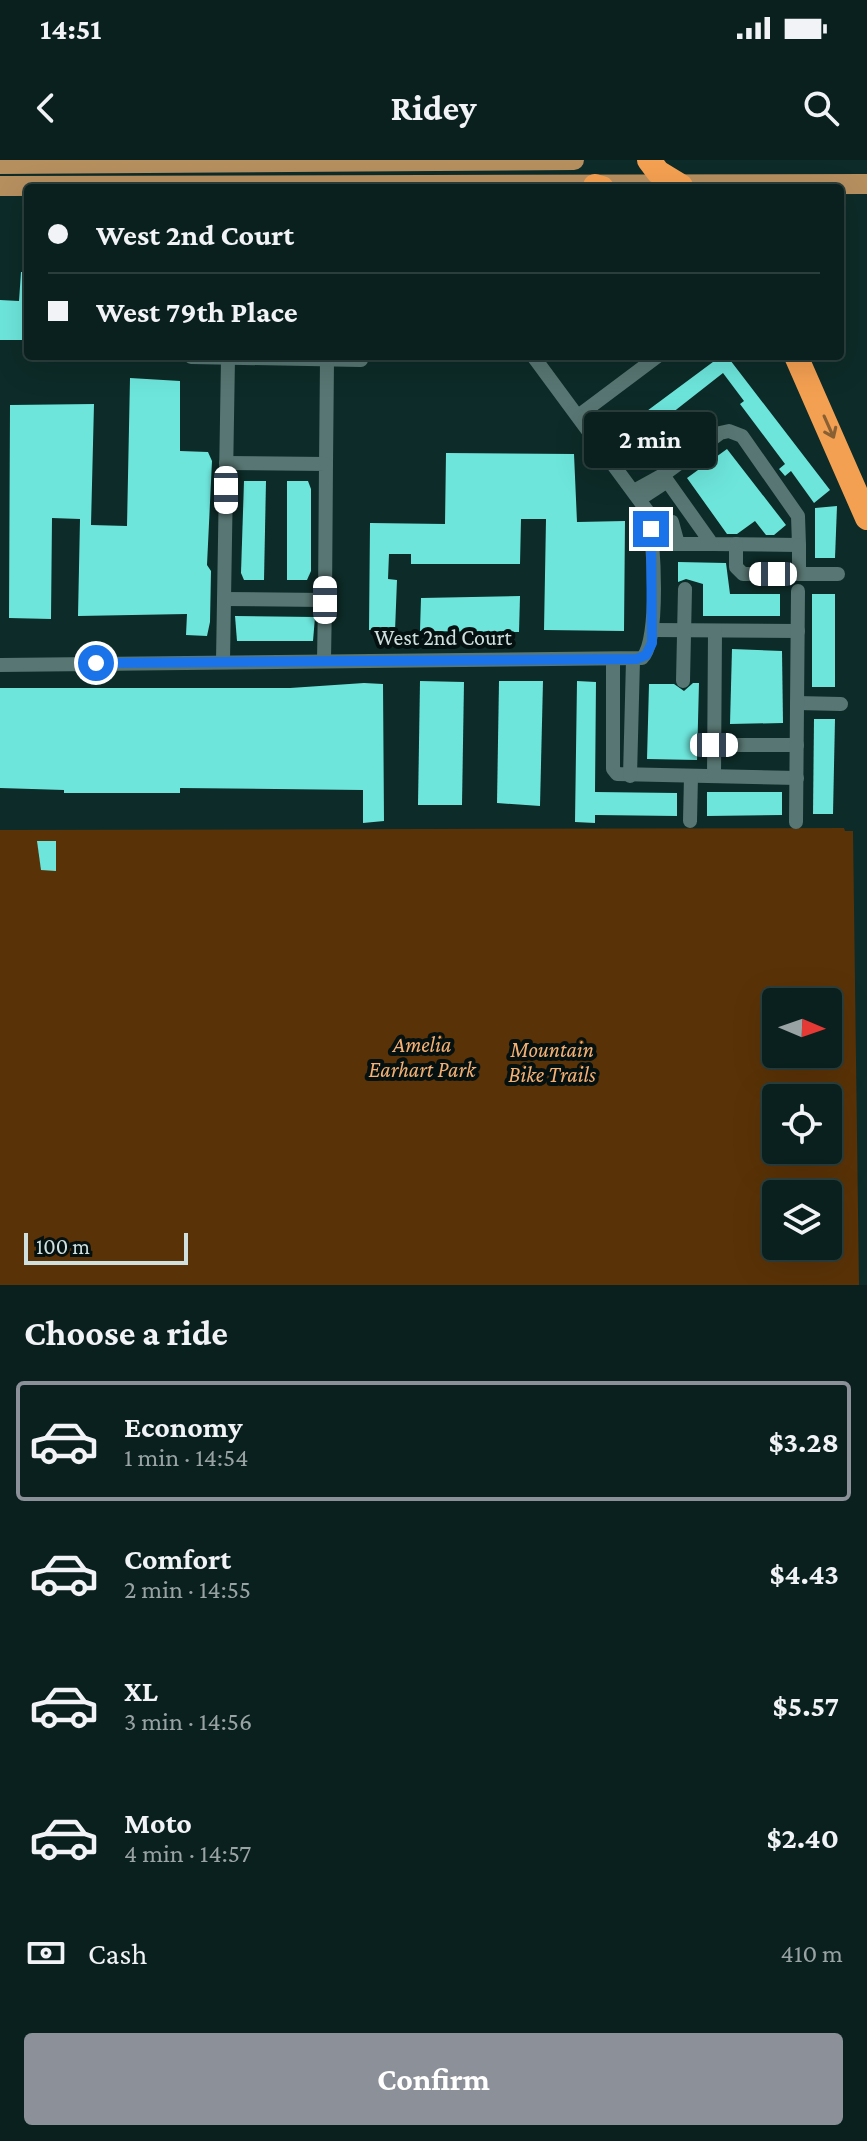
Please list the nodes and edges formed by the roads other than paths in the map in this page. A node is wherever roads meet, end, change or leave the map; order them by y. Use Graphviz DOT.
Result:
graph roads {
  1 [pos="574,160"];
  2 [pos="649,160"];
  3 [pos="425,161"];
  4 [pos="556,161"];
  5 [pos="93,162"];
  6 [pos="0,164"];
  7 [pos="482,184"];
  8 [pos="678,184"];
  9 [pos="844,184"];
  10 [pos="867,184"];
  11 [pos="0,186"];
  12 [pos="24,186"];
  13 [pos="228,360"];
  14 [pos="327,360"];
  15 [pos="361,360"];
  16 [pos="536,360"];
  17 [pos="653,360"];
  18 [pos="798,360"];
  19 [pos="578,416"];
  20 [pos="226,463"];
  21 [pos="326,464"];
  22 [pos="663,475"];
  23 [pos="639,497"];
  24 [pos="867,518"];
  25 [pos="650,522"];
  26 [pos="651,544"];
  27 [pos="678,544"];
  28 [pos="712,544"];
  29 [pos="736,544"];
  30 [pos="799,545"];
  31 [pos="799,574"];
  32 [pos="838,574"];
  33 [pos="685,589"];
  34 [pos="798,591"];
  35 [pos="224,599"];
  36 [pos="325,600"];
  37 [pos="653,630"];
  38 [pos="684,631"];
  39 [pos="715,631"];
  40 [pos="798,631"];
  41 [pos="639,658"];
  42 [pos="613,659"];
  43 [pos="324,660"];
  44 [pos="223,661"];
  45 [pos="0,665"];
  46 [pos="683,681"];
  47 [pos="612,688"];
  48 [pos="632,688"];
  49 [pos="797,703"];
  50 [pos="841,704"];
  51 [pos="714,745"];
  52 [pos="797,745"];
  53 [pos="630,776"];
  54 [pos="691,776"];
  55 [pos="714,776"];
  56 [pos="797,778"];
  57 [pos="690,821"];
  58 [pos="796,822"];
  1 -- 4 [label="main road"];
  2 -- 8 [label="highway"];
  3 -- 4 [label="main road"];
  3 -- 5 [label="main road"];
  4 -- 7 [label="main road"];
  5 -- 6 [label="main road"];
  9 -- 10 [label="main road"];
  11 -- 12 [label="main road"];
  13 -- 20 [label="street"];
  14 -- 15 [label="street"];
  14 -- 21 [label="street"];
  16 -- 19 [label="street"];
  17 -- 19 [label="street"];
  18 -- 24 [label="highway, one-way"];
  19 -- 23 [label="street"];
  20 -- 21 [label="street"];
  20 -- 35 [label="street"];
  21 -- 36 [label="street"];
  22 -- 23 [label="street"];
  22 -- 28 [label="street"];
  22 -- 30 [label="street"];
  23 -- 25 [label="street"];
  25 -- 26 [label="street"];
  25 -- 27 [label="street"];
  26 -- 27 [label="street"];
  26 -- 37 [label="street"];
  27 -- 28 [label="street"];
  28 -- 29 [label="street"];
  29 -- 30 [label="street"];
  29 -- 31 [label="street"];
  30 -- 31 [label="street"];
  31 -- 32 [label="street"];
  33 -- 38 [label="street"];
  34 -- 40 [label="street"];
  35 -- 36 [label="street"];
  35 -- 44 [label="street"];
  36 -- 43 [label="street"];
  37 -- 38 [label="street"];
  37 -- 41 [label="street"];
  38 -- 39 [label="street"];
  38 -- 46 [label="street"];
  39 -- 40 [label="street"];
  39 -- 51 [label="street"];
  40 -- 49 [label="street"];
  41 -- 42 [label="street, West 2nd Court"];
  41 -- 48 [label="street"];
  42 -- 43 [label="street, West 2nd Court"];
  42 -- 47 [label="street"];
  43 -- 44 [label="street, West 2nd Court"];
  44 -- 45 [label="street, West 2nd Court"];
  47 -- 48 [label="street"];
  47 -- 53 [label="street"];
  48 -- 53 [label="street"];
  49 -- 50 [label="street"];
  49 -- 52 [label="street"];
  51 -- 52 [label="street"];
  51 -- 55 [label="street"];
  52 -- 56 [label="street"];
  53 -- 54 [label="street"];
  54 -- 55 [label="street"];
  54 -- 57 [label="street"];
  55 -- 56 [label="street"];
  56 -- 58 [label="street"];
}
